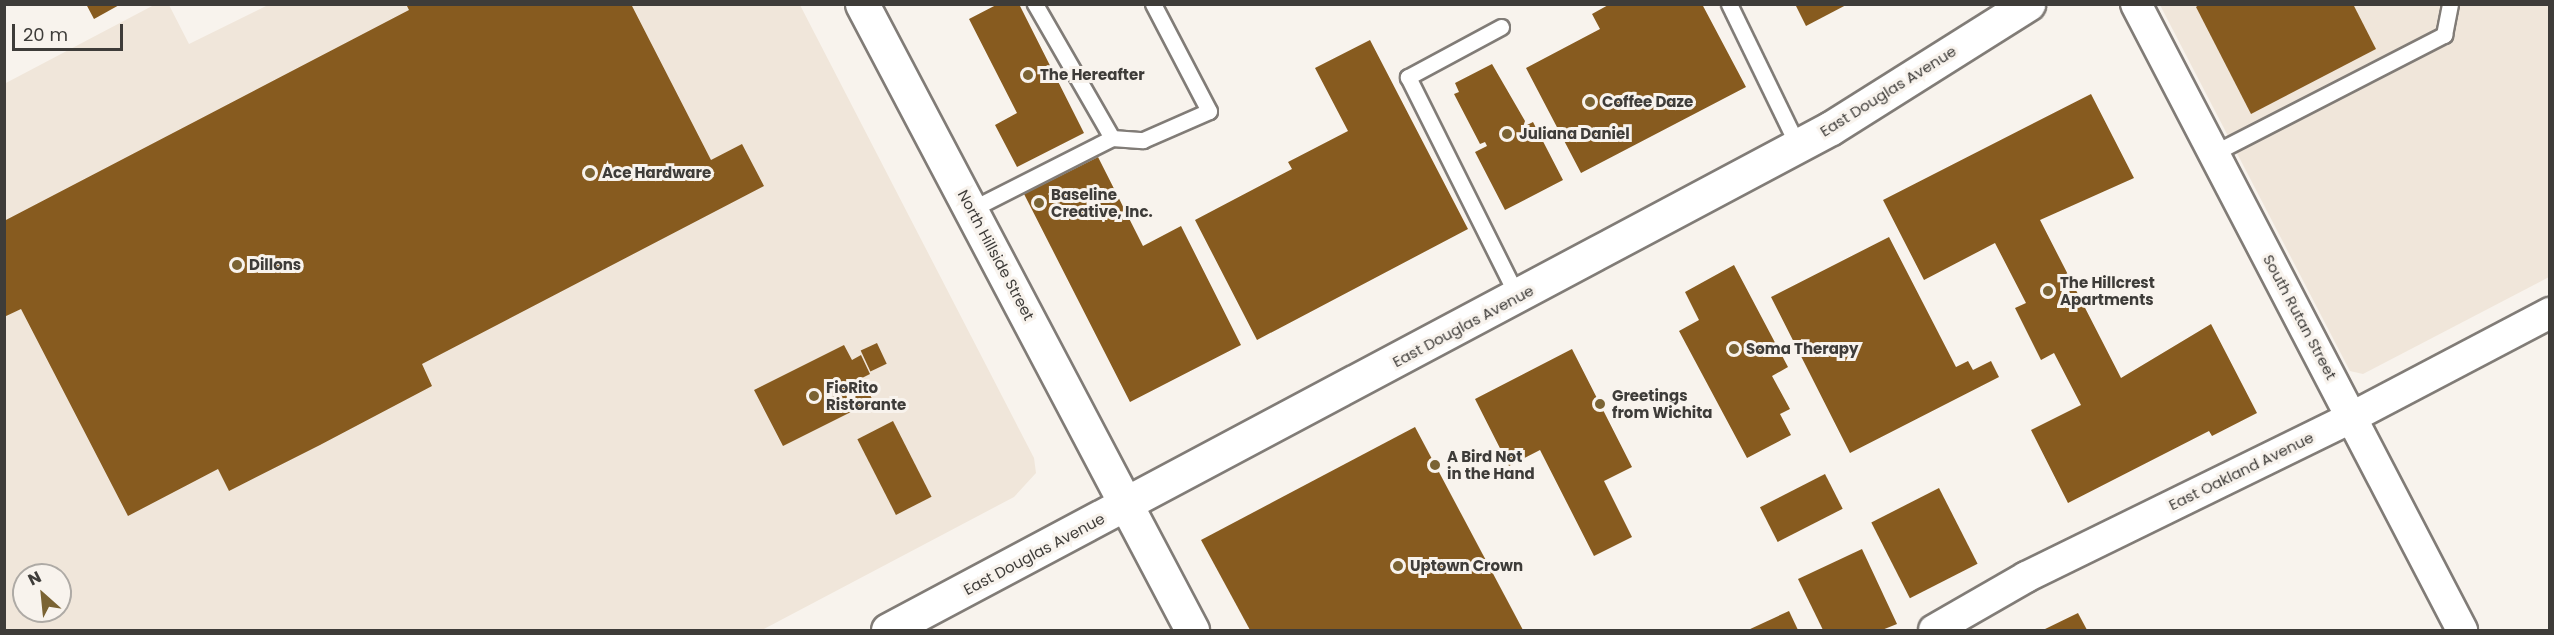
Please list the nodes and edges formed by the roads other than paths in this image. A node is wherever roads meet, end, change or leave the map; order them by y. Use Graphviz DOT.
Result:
graph roads {
  1 [pos="862,4"];
  2 [pos="1035,4"];
  3 [pos="1153,4"];
  4 [pos="1729,4"];
  5 [pos="2028,4"];
  6 [pos="2136,4"];
  7 [pos="2450,4"];
  8 [pos="1501,27"];
  9 [pos="1112,138"];
  10 [pos="1798,146"];
  11 [pos="2214,153"];
  12 [pos="972,209"];
  13 [pos="1517,296"];
  14 [pos="2550,313"];
  15 [pos="2352,417"];
  16 [pos="1127,506"];
  17 [pos="905,627"];
  18 [pos="1192,630"];
  19 [pos="1934,630"];
  20 [pos="2462,630"];
  1 -- 12 [label="main road, North Hillside Street"];
  2 -- 9 [label="lane"];
  3 -- 9 [label="lane"];
  4 -- 10 [label="lane"];
  5 -- 10 [label="main road, East Douglas Avenue"];
  6 -- 11 [label="street, South Rutan Street"];
  7 -- 11 [label="lane"];
  8 -- 13 [label="lane"];
  9 -- 12 [label="lane"];
  10 -- 13 [label="main road, East Douglas Avenue"];
  11 -- 15 [label="street, South Rutan Street"];
  12 -- 16 [label="main road, North Hillside Street"];
  13 -- 16 [label="main road, East Douglas Avenue"];
  14 -- 15 [label="street, East Oakland Avenue"];
  15 -- 19 [label="street, East Oakland Avenue"];
  15 -- 20 [label="street, South Rutan Street"];
  16 -- 17 [label="main road, East Douglas Avenue"];
  16 -- 18 [label="main road, North Hillside Street"];
}
